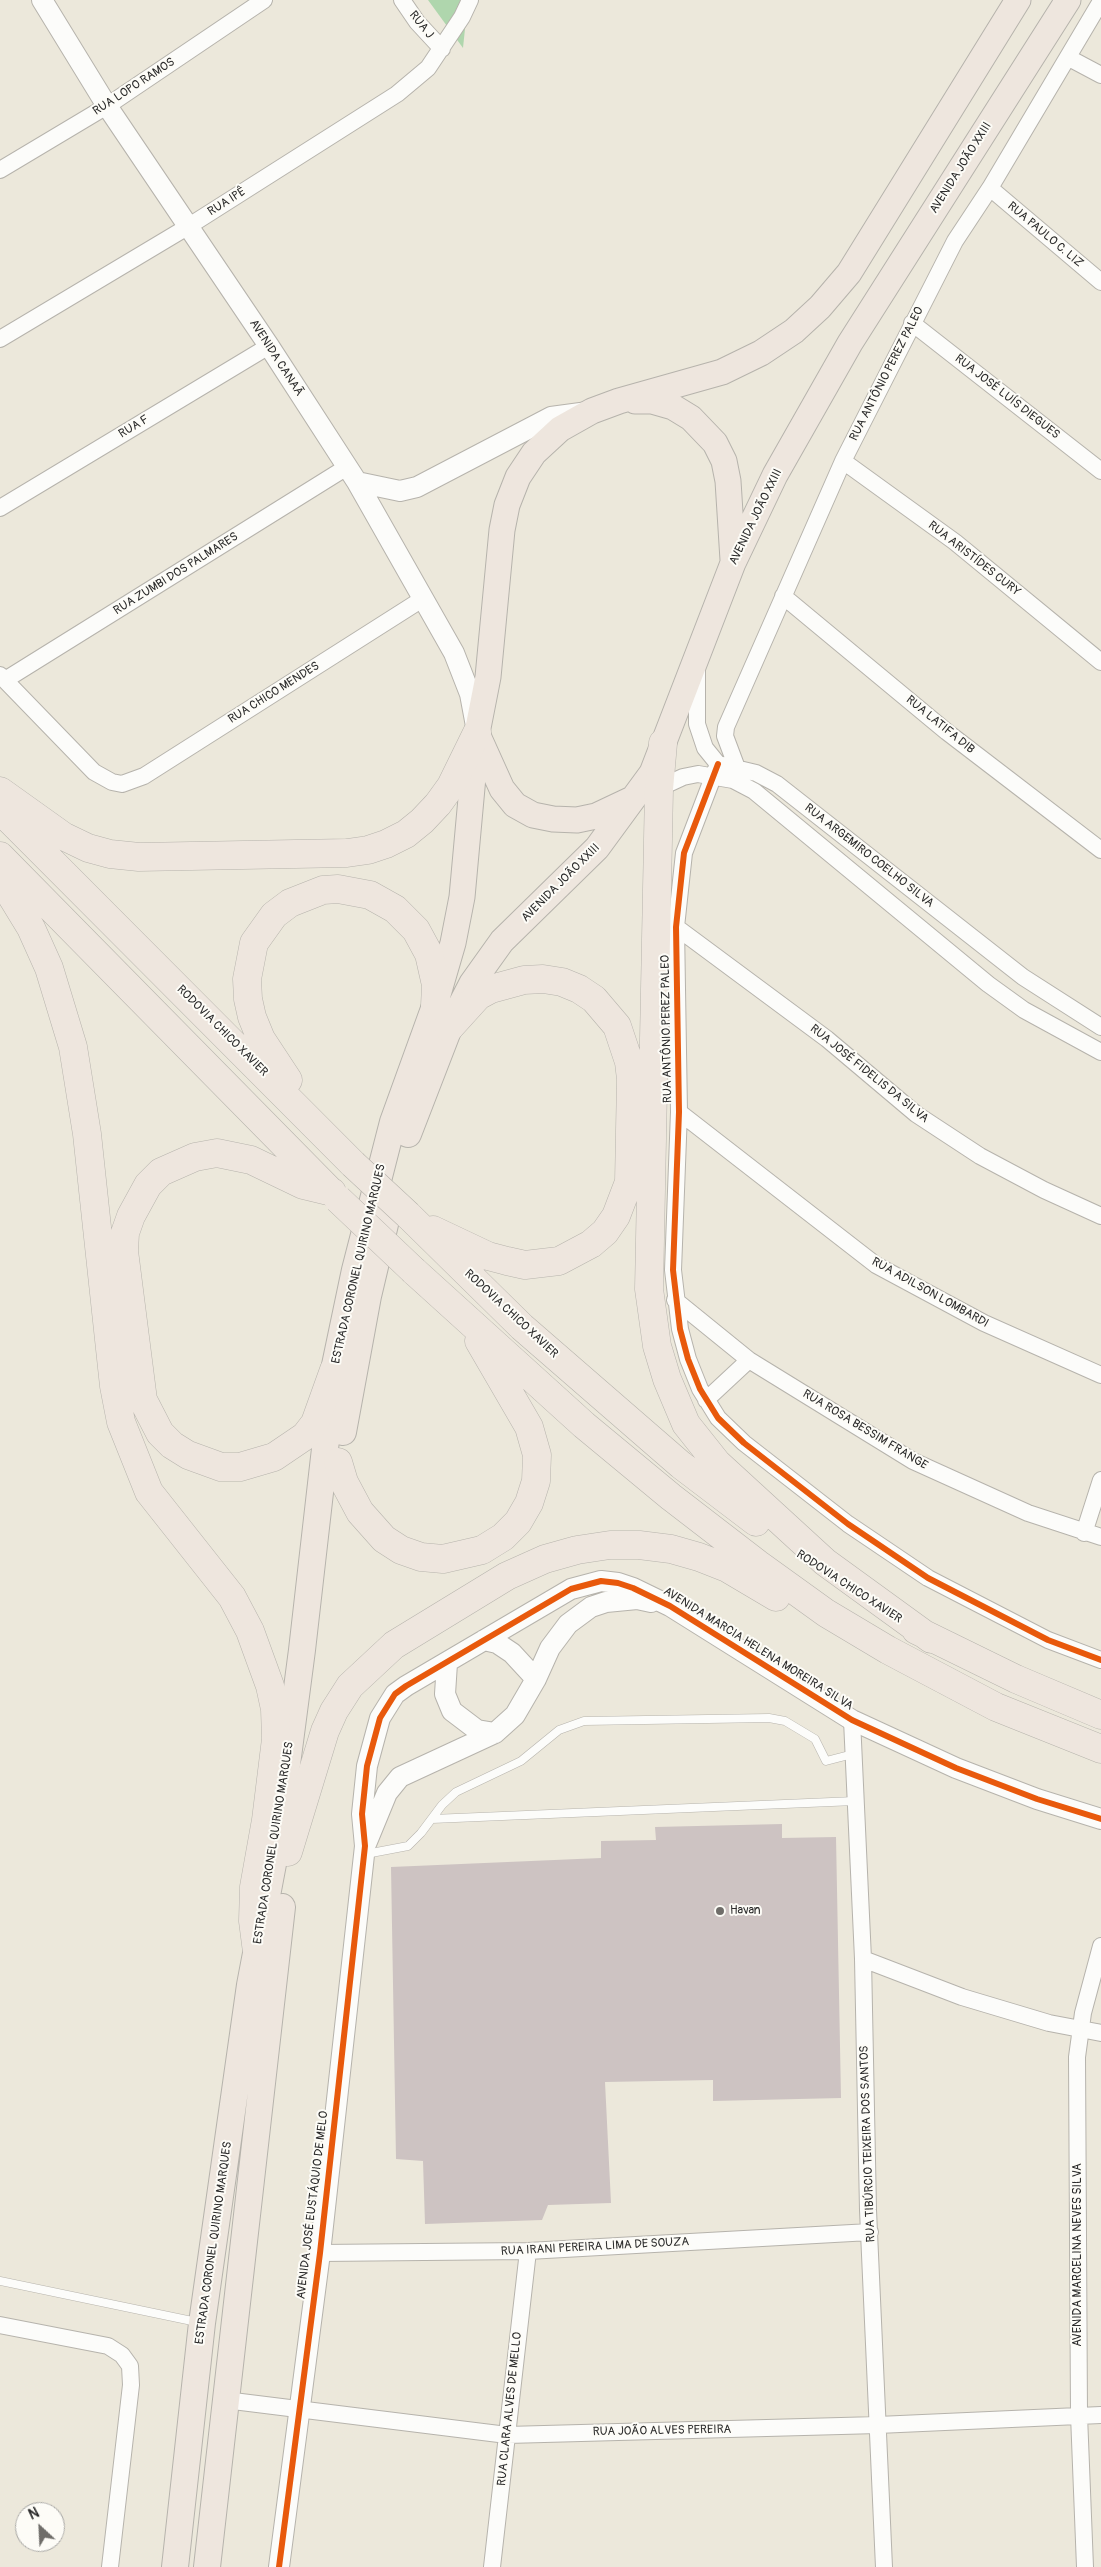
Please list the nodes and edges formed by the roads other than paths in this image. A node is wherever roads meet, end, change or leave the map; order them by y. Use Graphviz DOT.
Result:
graph roads {
  1 [pos="42,0"];
  2 [pos="264,0"];
  3 [pos="402,0"];
  4 [pos="470,0"];
  5 [pos="1018,0"];
  6 [pos="1068,0"];
  7 [pos="1101,1"];
  8 [pos="442,49"];
  9 [pos="1069,58"];
  10 [pos="1101,75"];
  11 [pos="107,106"];
  12 [pos="0,170"];
  13 [pos="990,188"];
  14 [pos="189,226"];
  15 [pos="1101,282"];
  16 [pos="912,323"];
  17 [pos="0,339"];
  18 [pos="269,346"];
  19 [pos="620,401"];
  20 [pos="592,412"];
  21 [pos="843,461"];
  22 [pos="1101,471"];
  23 [pos="352,475"];
  24 [pos="0,508"];
  25 [pos="733,563"];
  26 [pos="783,596"];
  27 [pos="424,598"];
  28 [pos="697,661"];
  29 [pos="1101,662"];
  30 [pos="3,677"];
  31 [pos="477,733"];
  32 [pos="663,742"];
  33 [pos="715,770"];
  34 [pos="735,774"];
  35 [pos="659,789"];
  36 [pos="0,791"];
  37 [pos="634,798"];
  38 [pos="0,810"];
  39 [pos="1101,850"];
  40 [pos="0,856"];
  41 [pos="0,877"];
  42 [pos="676,927"];
  43 [pos="442,1017"];
  44 [pos="1101,1027"];
  45 [pos="1101,1052"];
  46 [pos="680,1112"];
  47 [pos="401,1127"];
  48 [pos="328,1136"];
  49 [pos="335,1196"];
  50 [pos="1101,1216"];
  51 [pos="412,1219"];
  52 [pos="675,1300"];
  53 [pos="463,1315"];
  54 [pos="748,1360"];
  55 [pos="334,1370"];
  56 [pos="1101,1375"];
  57 [pos="706,1400"];
  58 [pos="338,1462"];
  59 [pos="1101,1480"];
  60 [pos="1084,1533"];
  61 [pos="1101,1537"];
  62 [pos="670,1606"];
  63 [pos="931,1639"];
  64 [pos="484,1640"];
  65 [pos="888,1650"];
  66 [pos="1101,1660"];
  67 [pos="447,1663"];
  68 [pos="536,1679"];
  69 [pos="1101,1715"];
  70 [pos="852,1720"];
  71 [pos="496,1733"];
  72 [pos="1101,1750"];
  73 [pos="854,1754"];
  74 [pos="855,1800"];
  75 [pos="432,1819"];
  76 [pos="1101,1819"];
  77 [pos="365,1850"];
  78 [pos="288,1852"];
  79 [pos="1101,1946"];
  80 [pos="257,1952"];
  81 [pos="863,1959"];
  82 [pos="1081,2028"];
  83 [pos="1101,2033"];
  84 [pos="870,2232"];
  85 [pos="528,2251"];
  86 [pos="320,2253"];
  87 [pos="0,2282"];
  88 [pos="202,2323"];
  89 [pos="0,2325"];
  90 [pos="225,2400"];
  91 [pos="299,2408"];
  92 [pos="1079,2415"];
  93 [pos="1101,2415"];
  94 [pos="878,2426"];
  95 [pos="507,2435"];
  96 [pos="110,2567"];
  97 [pos="175,2567"];
  98 [pos="207,2567"];
  99 [pos="279,2567"];
  100 [pos="492,2567"];
  101 [pos="884,2567"];
  102 [pos="1085,2567"];
  1 -- 11 [label="street, AVENIDA CANAÃ"];
  2 -- 11 [label="street, RUA LOPO RAMOS"];
  3 -- 8 [label="street, RUA J"];
  4 -- 8 [label="street, RUA IPÊ"];
  5 -- 19 [label="main road"];
  6 -- 25 [label="main road, AVENIDA JOÃO XXIII"];
  7 -- 9 [label="street, RUA ANTÔNIO PEREZ PALEO"];
  8 -- 14 [label="street, RUA IPÊ"];
  9 -- 10 [label="street"];
  9 -- 13 [label="street, RUA ANTÔNIO PEREZ PALEO"];
  11 -- 12 [label="street, RUA LOPO RAMOS"];
  11 -- 14 [label="street, AVENIDA CANAÃ"];
  13 -- 15 [label="street, RUA PAULO C. LIZ"];
  13 -- 16 [label="street, RUA ANTÔNIO PEREZ PALEO"];
  14 -- 17 [label="street, RUA IPÊ"];
  14 -- 18 [label="street, AVENIDA CANAÃ"];
  16 -- 21 [label="street, RUA ANTÔNIO PEREZ PALEO"];
  16 -- 22 [label="street, RUA JOSÉ LUÍS DIEGUES"];
  18 -- 23 [label="street, AVENIDA CANAÃ"];
  18 -- 24 [label="street, RUA F"];
  19 -- 20 [label="main road"];
  19 -- 25 [label="main road"];
  20 -- 23 [label="street"];
  20 -- 31 [label="main road"];
  21 -- 26 [label="street, RUA ANTÔNIO PEREZ PALEO"];
  21 -- 29 [label="street, RUA ARISTÍDES CURY"];
  23 -- 27 [label="street, AVENIDA CANAÃ"];
  23 -- 30 [label="street, RUA ZUMBI DOS PALMARES"];
  25 -- 28 [label="main road, AVENIDA JOÃO XXIII"];
  26 -- 34 [label="street, RUA ANTÔNIO PEREZ PALEO"];
  26 -- 39 [label="street, RUA LATIFA DIB"];
  27 -- 30 [label="street, RUA CHICO MENDES"];
  27 -- 31 [label="street, AVENIDA CANAÃ"];
  28 -- 32 [label="main road, AVENIDA JOÃO XXIII"];
  28 -- 33 [label="street"];
  31 -- 36 [label="highway"];
  31 -- 37 [label="main road"];
  31 -- 43 [label="main road"];
  32 -- 35 [label="highway"];
  32 -- 37 [label="main road, AVENIDA JOÃO XXIII"];
  33 -- 34 [label="street, RUA ARGEMIRO COELHO SILVA"];
  33 -- 35 [label="street, RUA ARGEMIRO COELHO SILVA"];
  33 -- 42 [label="street, RUA ANTÔNIO PEREZ PALEO"];
  34 -- 44 [label="street, RUA ARGEMIRO COELHO SILVA"];
  34 -- 45 [label="street, RUA ARGEMIRO COELHO SILVA"];
  35 -- 37 [label="street, RUA ARGEMIRO COELHO SILVA"];
  35 -- 63 [label="highway"];
  37 -- 43 [label="main road, AVENIDA JOÃO XXIII"];
  38 -- 48 [label="highway, RODOVIA CHICO XAVIER"];
  40 -- 49 [label="highway"];
  41 -- 80 [label="highway"];
  42 -- 46 [label="street, RUA ANTÔNIO PEREZ PALEO"];
  42 -- 50 [label="street, RUA JOSÉ FIDELIS DA SILVA"];
  43 -- 47 [label="highway"];
  43 -- 48 [label="highway"];
  43 -- 51 [label="highway"];
  46 -- 52 [label="street, RUA ANTÔNIO PEREZ PALEO"];
  46 -- 56 [label="street, RUA ADILSON LOMBARDI"];
  47 -- 55 [label="highway, ESTRADA CORONEL QUIRINO MARQUES"];
  47 -- 58 [label="highway, ESTRADA CORONEL QUIRINO MARQUES"];
  48 -- 51 [label="highway, RODOVIA CHICO XAVIER, bridge"];
  49 -- 53 [label="highway, bridge"];
  49 -- 55 [label="highway"];
  51 -- 63 [label="highway, RODOVIA CHICO XAVIER"];
  52 -- 54 [label="street, RUA ROSA BESSIM FRANGE"];
  52 -- 57 [label="street, RUA ANTÔNIO PEREZ PALEO"];
  53 -- 58 [label="highway"];
  53 -- 65 [label="highway"];
  54 -- 57 [label="street"];
  54 -- 60 [label="street, RUA ROSA BESSIM FRANGE"];
  55 -- 80 [label="highway, ESTRADA CORONEL QUIRINO MARQUES"];
  57 -- 66 [label="street, RUA ANTÔNIO PEREZ PALEO"];
  58 -- 78 [label="highway, ESTRADA CORONEL QUIRINO MARQUES"];
  59 -- 60 [label="street"];
  60 -- 61 [label="street, RUA ROSA BESSIM FRANGE"];
  62 -- 64 [label="street, AVENIDA MARCIA HELENA MOREIRA SILVA"];
  62 -- 68 [label="street, AVENIDA MARCIA HELENA MOREIRA SILVA"];
  62 -- 70 [label="street, AVENIDA MARCIA HELENA MOREIRA SILVA"];
  63 -- 69 [label="highway, RODOVIA CHICO XAVIER"];
  64 -- 67 [label="street, AVENIDA MARCIA HELENA MOREIRA SILVA"];
  64 -- 68 [label="street"];
  65 -- 72 [label="highway"];
  65 -- 78 [label="highway"];
  67 -- 71 [label="street"];
  67 -- 77 [label="street, AVENIDA MARCIA HELENA MOREIRA SILVA"];
  68 -- 71 [label="street, AVENIDA MARCIA HELENA MOREIRA SILVA"];
  70 -- 73 [label="street, RUA TIBÚRCIO TEIXEIRA DOS SANTOS"];
  70 -- 76 [label="street, AVENIDA MARCIA HELENA MOREIRA SILVA"];
  71 -- 77 [label="street, AVENIDA MARCIA HELENA MOREIRA SILVA"];
  73 -- 74 [label="street, RUA TIBÚRCIO TEIXEIRA DOS SANTOS"];
  73 -- 75 [label="lane"];
  74 -- 75 [label="lane"];
  74 -- 81 [label="street, RUA TIBÚRCIO TEIXEIRA DOS SANTOS"];
  75 -- 77 [label="lane"];
  77 -- 86 [label="street, AVENIDA JOSÉ EUSTÁQUIO DE MELO"];
  78 -- 90 [label="highway, ESTRADA CORONEL QUIRINO MARQUES"];
  79 -- 82 [label="street, AVENIDA MARCELINA NEVES SILVA"];
  80 -- 88 [label="highway, ESTRADA CORONEL QUIRINO MARQUES"];
  81 -- 82 [label="street"];
  81 -- 84 [label="street, RUA TIBÚRCIO TEIXEIRA DOS SANTOS"];
  82 -- 83 [label="street"];
  82 -- 92 [label="street, AVENIDA MARCELINA NEVES SILVA"];
  84 -- 85 [label="street, RUA IRANI PEREIRA LIMA DE SOUZA"];
  84 -- 94 [label="street, RUA TIBÚRCIO TEIXEIRA DOS SANTOS"];
  85 -- 86 [label="street, RUA IRANI PEREIRA LIMA DE SOUZA"];
  85 -- 95 [label="street, RUA CLARA ALVES DE MELLO"];
  86 -- 91 [label="street, AVENIDA JOSÉ EUSTÁQUIO DE MELO"];
  87 -- 88 [label="lane"];
  88 -- 97 [label="highway, ESTRADA CORONEL QUIRINO MARQUES"];
  89 -- 96 [label="street"];
  90 -- 91 [label="street, RUA JOÃO ALVES PEREIRA"];
  90 -- 98 [label="highway, ESTRADA CORONEL QUIRINO MARQUES"];
  91 -- 95 [label="street, RUA JOÃO ALVES PEREIRA"];
  91 -- 99 [label="street, AVENIDA JOSÉ EUSTÁQUIO DE MELO"];
  92 -- 93 [label="street, RUA JOÃO ALVES PEREIRA"];
  92 -- 94 [label="street, RUA JOÃO ALVES PEREIRA"];
  92 -- 102 [label="street, AVENIDA MARCELINA NEVES SILVA"];
  94 -- 95 [label="street, RUA JOÃO ALVES PEREIRA"];
  94 -- 101 [label="street, RUA TIBÚRCIO TEIXEIRA DOS SANTOS"];
  95 -- 100 [label="street, RUA CLARA ALVES DE MELLO"];
}
